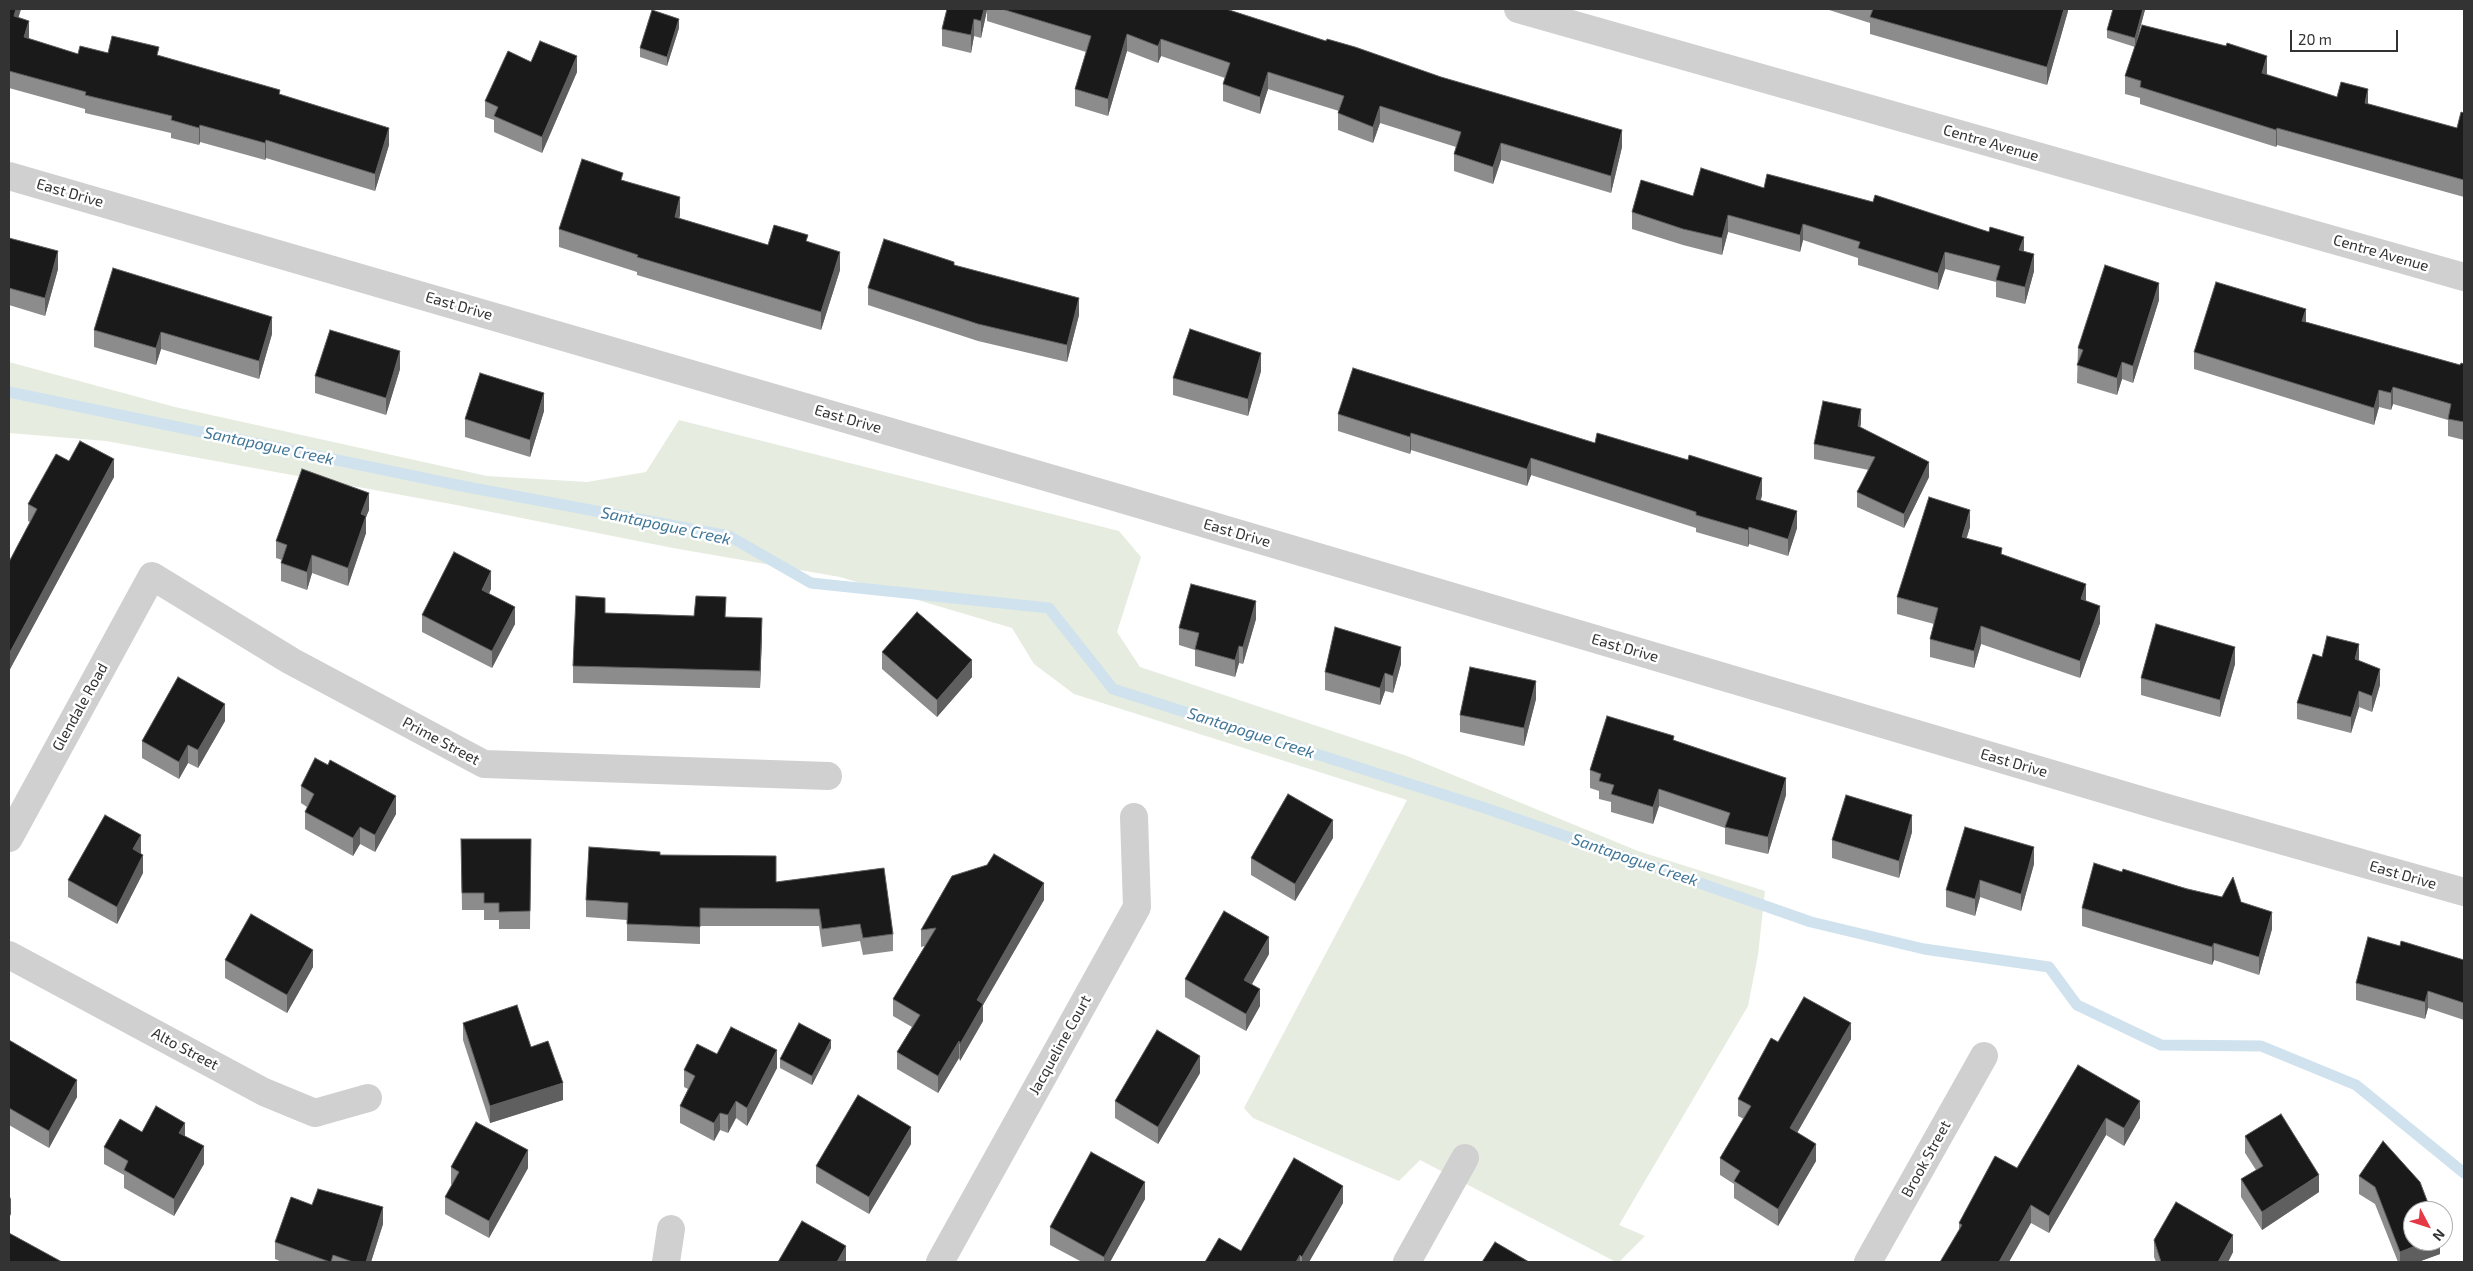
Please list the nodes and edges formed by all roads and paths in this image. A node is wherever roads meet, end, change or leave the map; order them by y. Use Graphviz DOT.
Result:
graph roads {
  1 [pos="1518,9"];
  2 [pos="9,176"];
  3 [pos="2464,277"];
  4 [pos="152,576"];
  5 [pos="828,776"];
  6 [pos="1134,817"];
  7 [pos="9,838"];
  8 [pos="2464,892"];
  9 [pos="9,954"];
  10 [pos="1984,1056"];
  11 [pos="368,1098"];
  12 [pos="1466,1158"];
  13 [pos="671,1229"];
  14 [pos="666,1262"];
  15 [pos="940,1262"];
  16 [pos="1407,1262"];
  17 [pos="1868,1262"];
  1 -- 3 [label="street, Centre Avenue"];
  2 -- 8 [label="street, East Drive"];
  4 -- 5 [label="street, Prime Street"];
  4 -- 7 [label="street, Glendale Road"];
  6 -- 15 [label="street, Jacqueline Court"];
  9 -- 11 [label="street, Alto Street"];
  10 -- 17 [label="street, Brook Street"];
  12 -- 16 [label="street"];
  13 -- 14 [label="street"];
}
